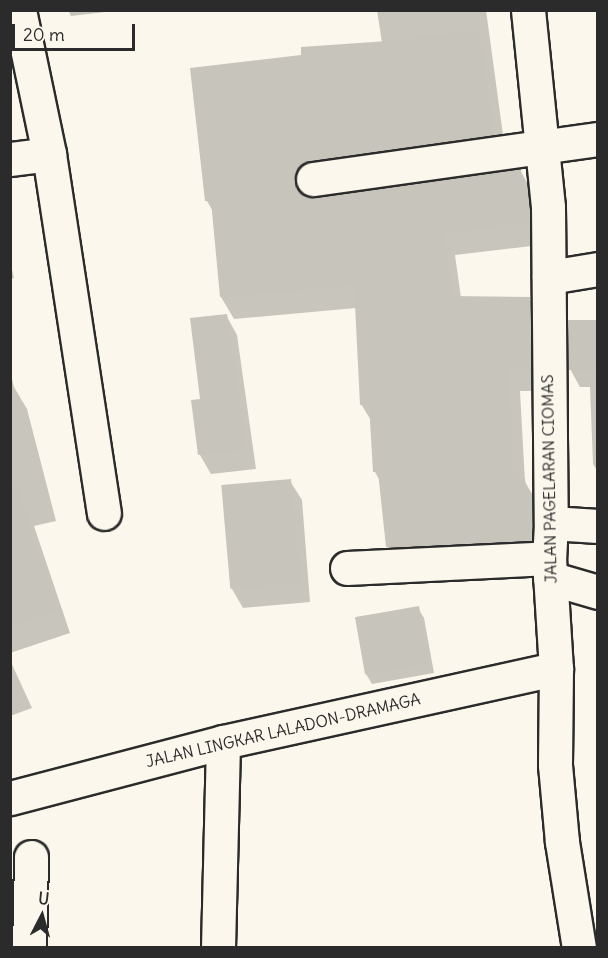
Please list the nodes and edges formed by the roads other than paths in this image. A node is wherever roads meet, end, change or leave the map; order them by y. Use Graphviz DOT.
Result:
graph roads {
  1 [pos="19,10"];
  2 [pos="528,10"];
  3 [pos="597,139"];
  4 [pos="542,147"];
  5 [pos="49,154"];
  6 [pos="10,159"];
  7 [pos="313,179"];
  8 [pos="597,269"];
  9 [pos="549,277"];
  10 [pos="104,513"];
  11 [pos="551,523"];
  12 [pos="597,526"];
  13 [pos="347,567"];
  14 [pos="549,568"];
  15 [pos="597,592"];
  16 [pos="556,669"];
  17 [pos="224,742"];
  18 [pos="10,798"];
  19 [pos="31,857"];
  20 [pos="29,948"];
  21 [pos="218,948"];
  22 [pos="579,948"];
  1 -- 5 [label="main road"];
  2 -- 4 [label="main road, JALAN PAGELARAN CIOMAS"];
  3 -- 4 [label="main road"];
  4 -- 7 [label="main road"];
  4 -- 9 [label="main road, JALAN PAGELARAN CIOMAS"];
  5 -- 6 [label="main road"];
  5 -- 10 [label="main road"];
  8 -- 9 [label="main road"];
  9 -- 11 [label="main road, JALAN PAGELARAN CIOMAS"];
  11 -- 12 [label="main road"];
  11 -- 14 [label="main road, JALAN PAGELARAN CIOMAS"];
  13 -- 14 [label="main road"];
  14 -- 15 [label="main road"];
  14 -- 16 [label="main road, JALAN PAGELARAN CIOMAS"];
  16 -- 17 [label="main road, JALAN LINGKAR LALADON-DRAMAGA"];
  16 -- 22 [label="main road, JALAN PAGELARAN CIOMAS"];
  17 -- 18 [label="main road, JALAN LINGKAR LALADON-DRAMAGA"];
  17 -- 21 [label="main road"];
  19 -- 20 [label="main road"];
}
